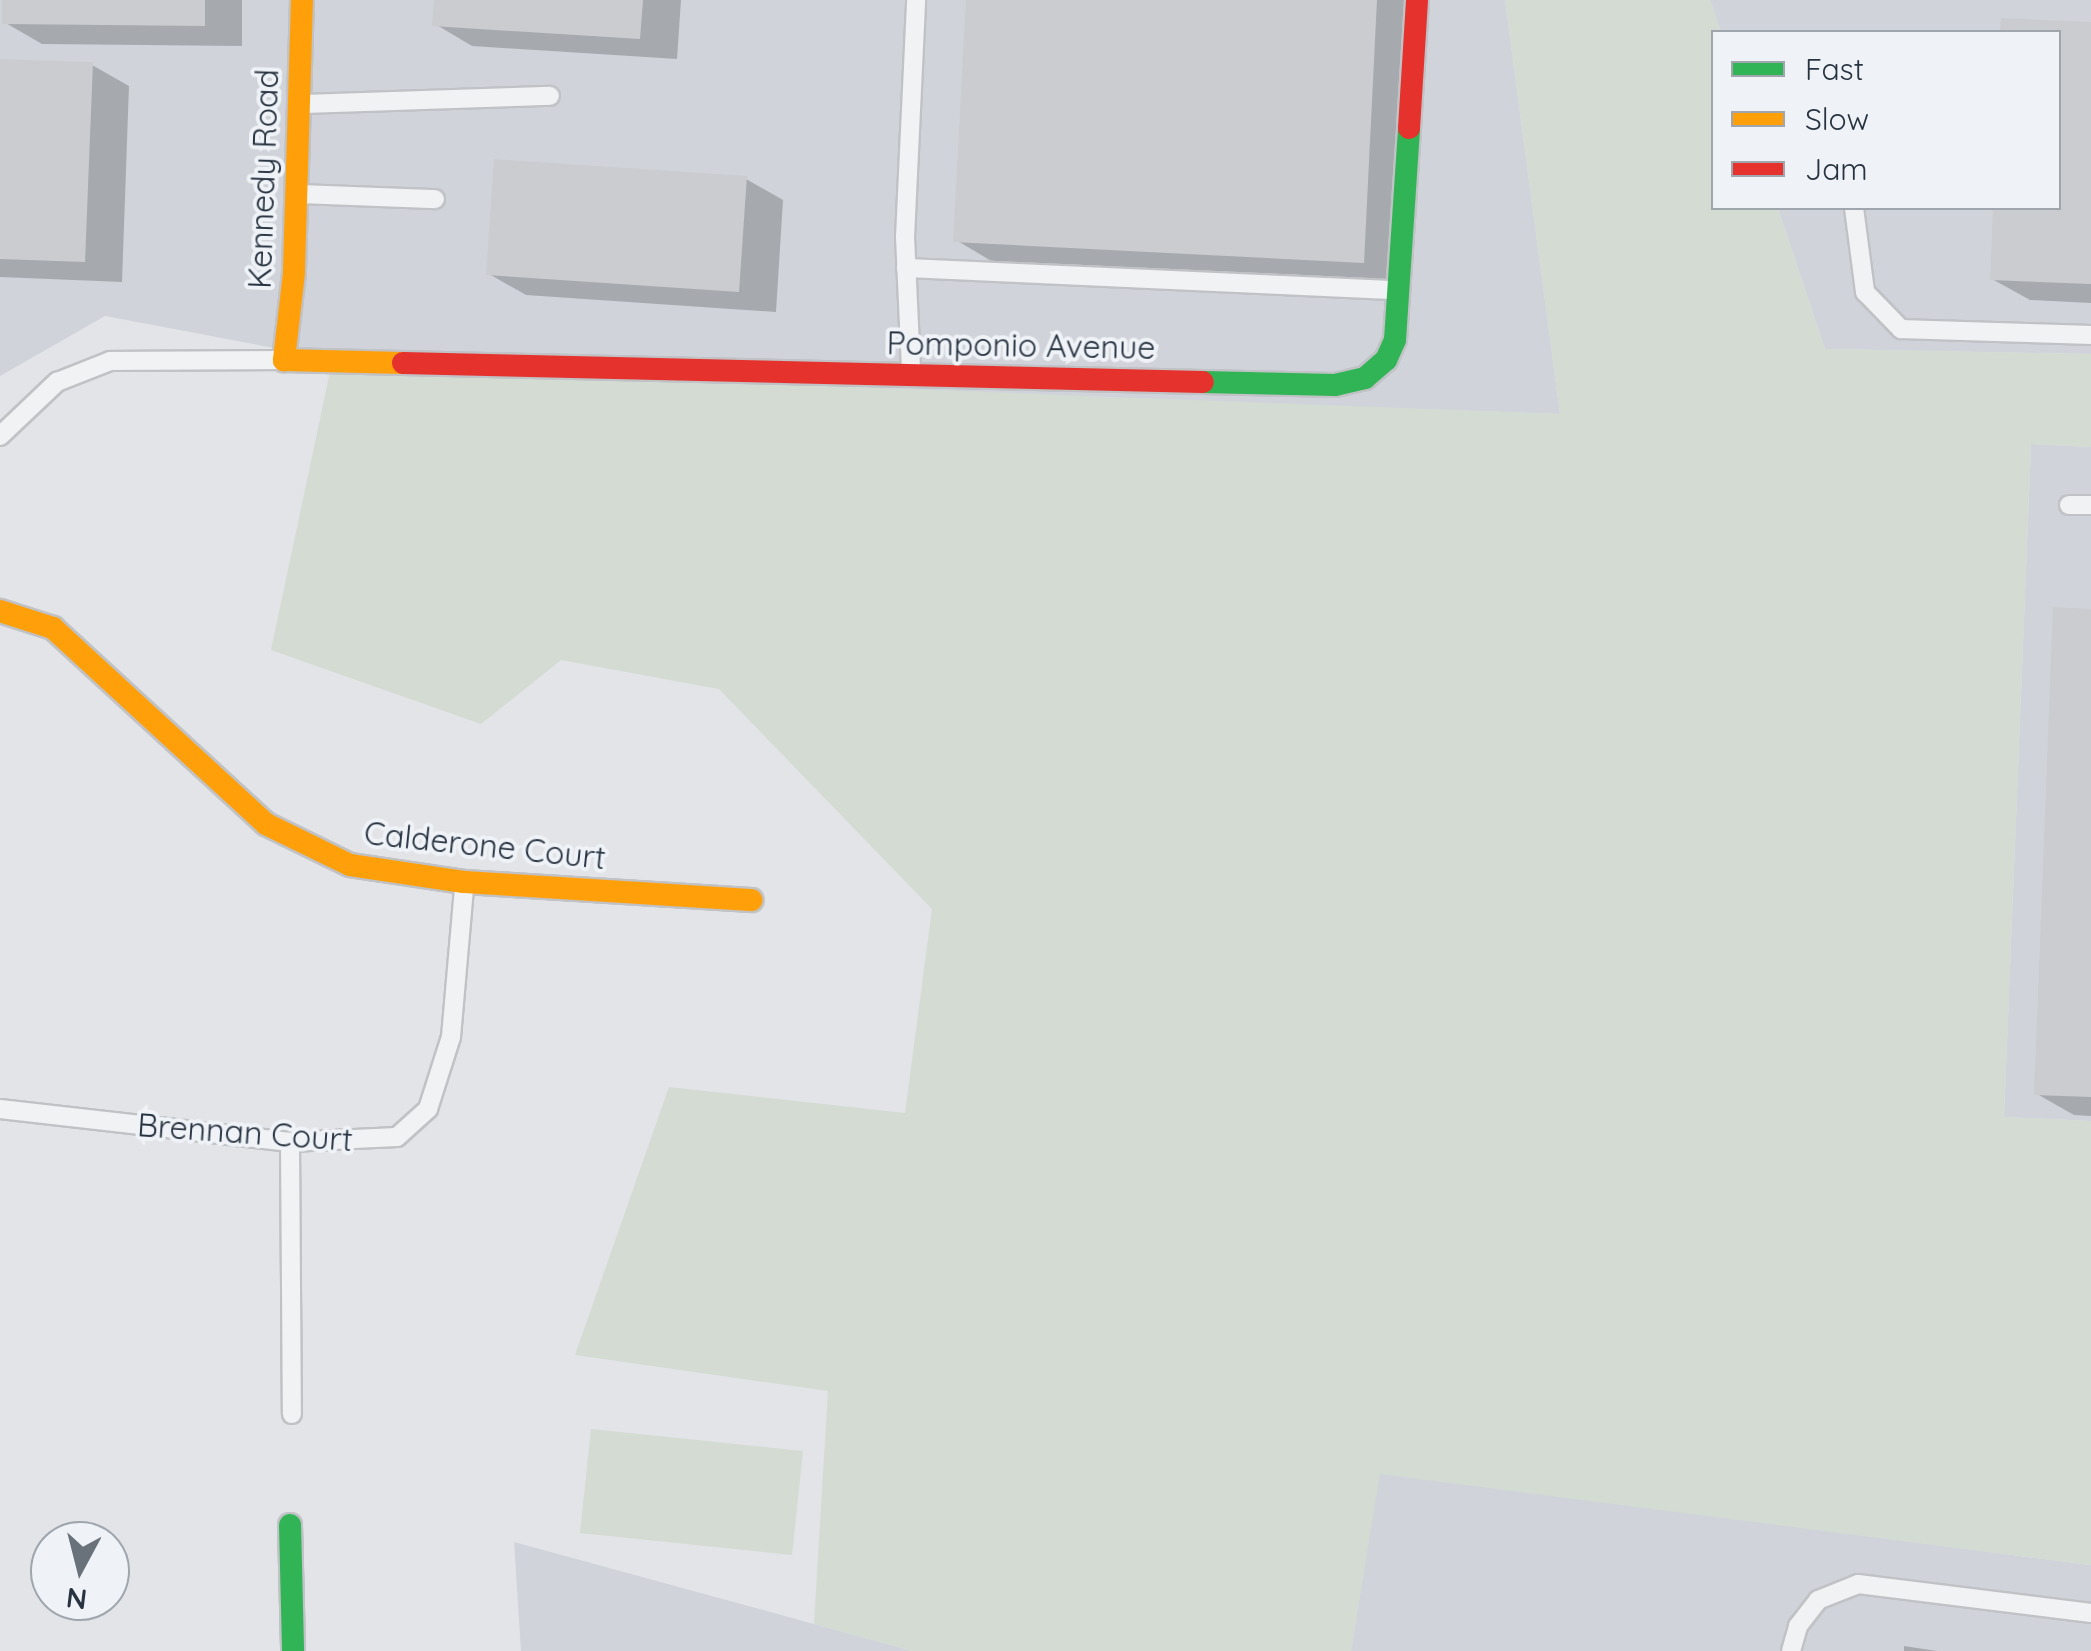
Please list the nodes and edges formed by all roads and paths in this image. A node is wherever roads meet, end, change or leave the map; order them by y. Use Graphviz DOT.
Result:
graph roads {
  1 [pos="302,0"];
  2 [pos="916,0"];
  3 [pos="1417,0"];
  4 [pos="550,96"];
  5 [pos="300,104"];
  6 [pos="297,194"];
  7 [pos="435,199"];
  8 [pos="1854,210"];
  9 [pos="906,268"];
  10 [pos="1398,290"];
  11 [pos="2091,335"];
  12 [pos="284,360"];
  13 [pos="911,375"];
  14 [pos="0,436"];
  15 [pos="2069,505"];
  16 [pos="2091,505"];
  17 [pos="0,611"];
  18 [pos="464,882"];
  19 [pos="751,900"];
  20 [pos="0,1109"];
  21 [pos="290,1142"];
  22 [pos="292,1414"];
  23 [pos="290,1525"];
  24 [pos="2091,1614"];
  25 [pos="293,1651"];
  26 [pos="1791,1651"];
  1 -- 5 [label="street, Kennedy Road"];
  2 -- 9 [label="lane"];
  3 -- 10 [label="street, Pomponio Avenue"];
  4 -- 5 [label="lane"];
  5 -- 6 [label="street, Kennedy Road"];
  6 -- 7 [label="lane"];
  6 -- 12 [label="street, Kennedy Road"];
  8 -- 11 [label="lane"];
  9 -- 10 [label="lane"];
  9 -- 13 [label="lane"];
  10 -- 13 [label="street, Pomponio Avenue"];
  12 -- 13 [label="street, Pomponio Avenue"];
  12 -- 14 [label="lane"];
  15 -- 16 [label="lane"];
  17 -- 18 [label="street, Calderone Court"];
  18 -- 19 [label="street, Calderone Court"];
  18 -- 21 [label="lane, Brennan Court"];
  20 -- 21 [label="lane, Brennan Court"];
  21 -- 22 [label="lane"];
  23 -- 25 [label="street"];
  24 -- 26 [label="lane"];
}
